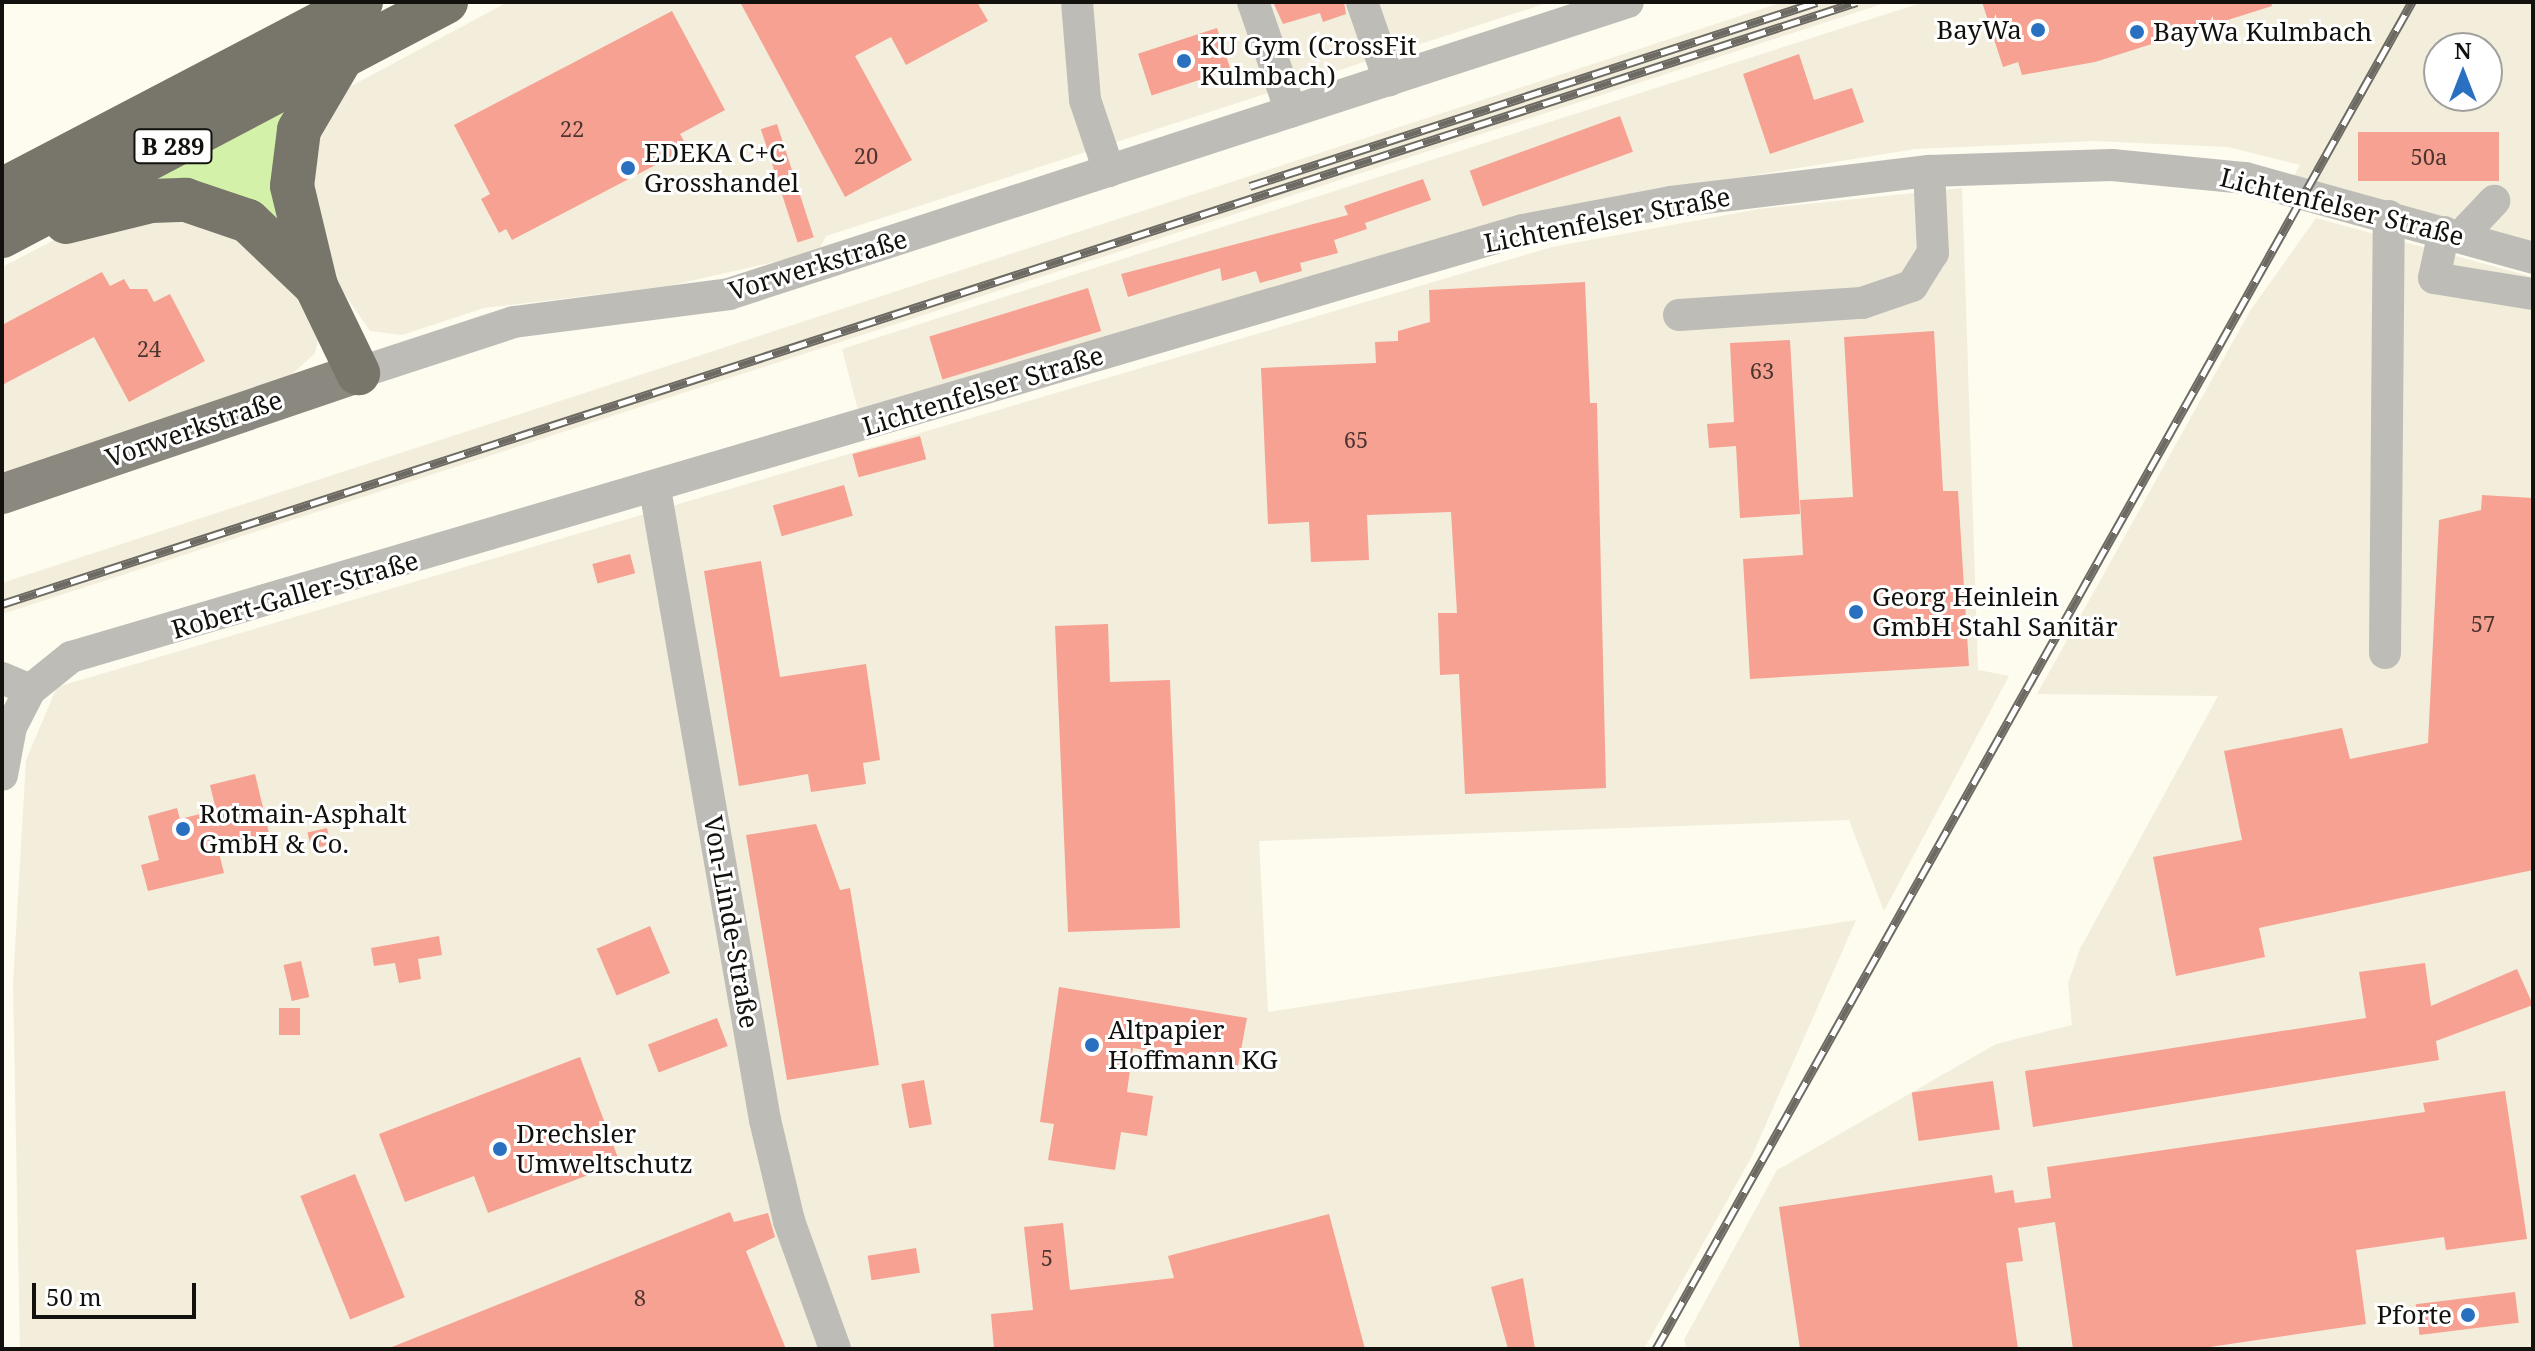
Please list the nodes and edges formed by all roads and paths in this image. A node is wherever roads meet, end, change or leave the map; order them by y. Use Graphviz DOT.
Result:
graph roads {
  1 [pos="361,2"];
  2 [pos="446,2"];
  3 [pos="1077,2"];
  4 [pos="1253,2"];
  5 [pos="1362,2"];
  6 [pos="1628,2"];
  7 [pos="343,56"];
  8 [pos="1389,80"];
  9 [pos="1291,112"];
  10 [pos="1109,171"];
  11 [pos="1929,171"];
  12 [pos="2,190"];
  13 [pos="2494,201"];
  14 [pos="2389,216"];
  15 [pos="2452,234"];
  16 [pos="2,238"];
  17 [pos="2533,258"];
  18 [pos="316,286"];
  19 [pos="2533,294"];
  20 [pos="1679,315"];
  21 [pos="358,373"];
  22 [pos="655,489"];
  23 [pos="2,494"];
  24 [pos="2385,653"];
  25 [pos="16,684"];
  26 [pos="2,775"];
  27 [pos="835,1349"];
  1 -- 12 [label="highway, B 289"];
  2 -- 7 [label="highway, B 289"];
  3 -- 10 [label="street"];
  4 -- 9 [label="street"];
  5 -- 8 [label="street"];
  6 -- 8 [label="street, Vorwerkstraße"];
  7 -- 16 [label="highway, B 289"];
  7 -- 18 [label="highway"];
  8 -- 9 [label="street, Vorwerkstraße"];
  9 -- 10 [label="street, Vorwerkstraße"];
  10 -- 21 [label="street, Vorwerkstraße"];
  11 -- 14 [label="street, Lichtenfelser Straße"];
  11 -- 20 [label="street"];
  11 -- 22 [label="street, Lichtenfelser Straße"];
  13 -- 15 [label="street"];
  14 -- 15 [label="street, Lichtenfelser Straße"];
  14 -- 24 [label="street"];
  15 -- 17 [label="street, Lichtenfelser Straße"];
  15 -- 19 [label="street"];
  16 -- 18 [label="highway"];
  18 -- 21 [label="highway"];
  21 -- 23 [label="main road, Vorwerkstraße"];
  22 -- 25 [label="street, Robert-Galler-Straße"];
  22 -- 27 [label="street, Von-Linde-Straße"];
  25 -- 26 [label="street, Robert-Galler-Straße"];
}
